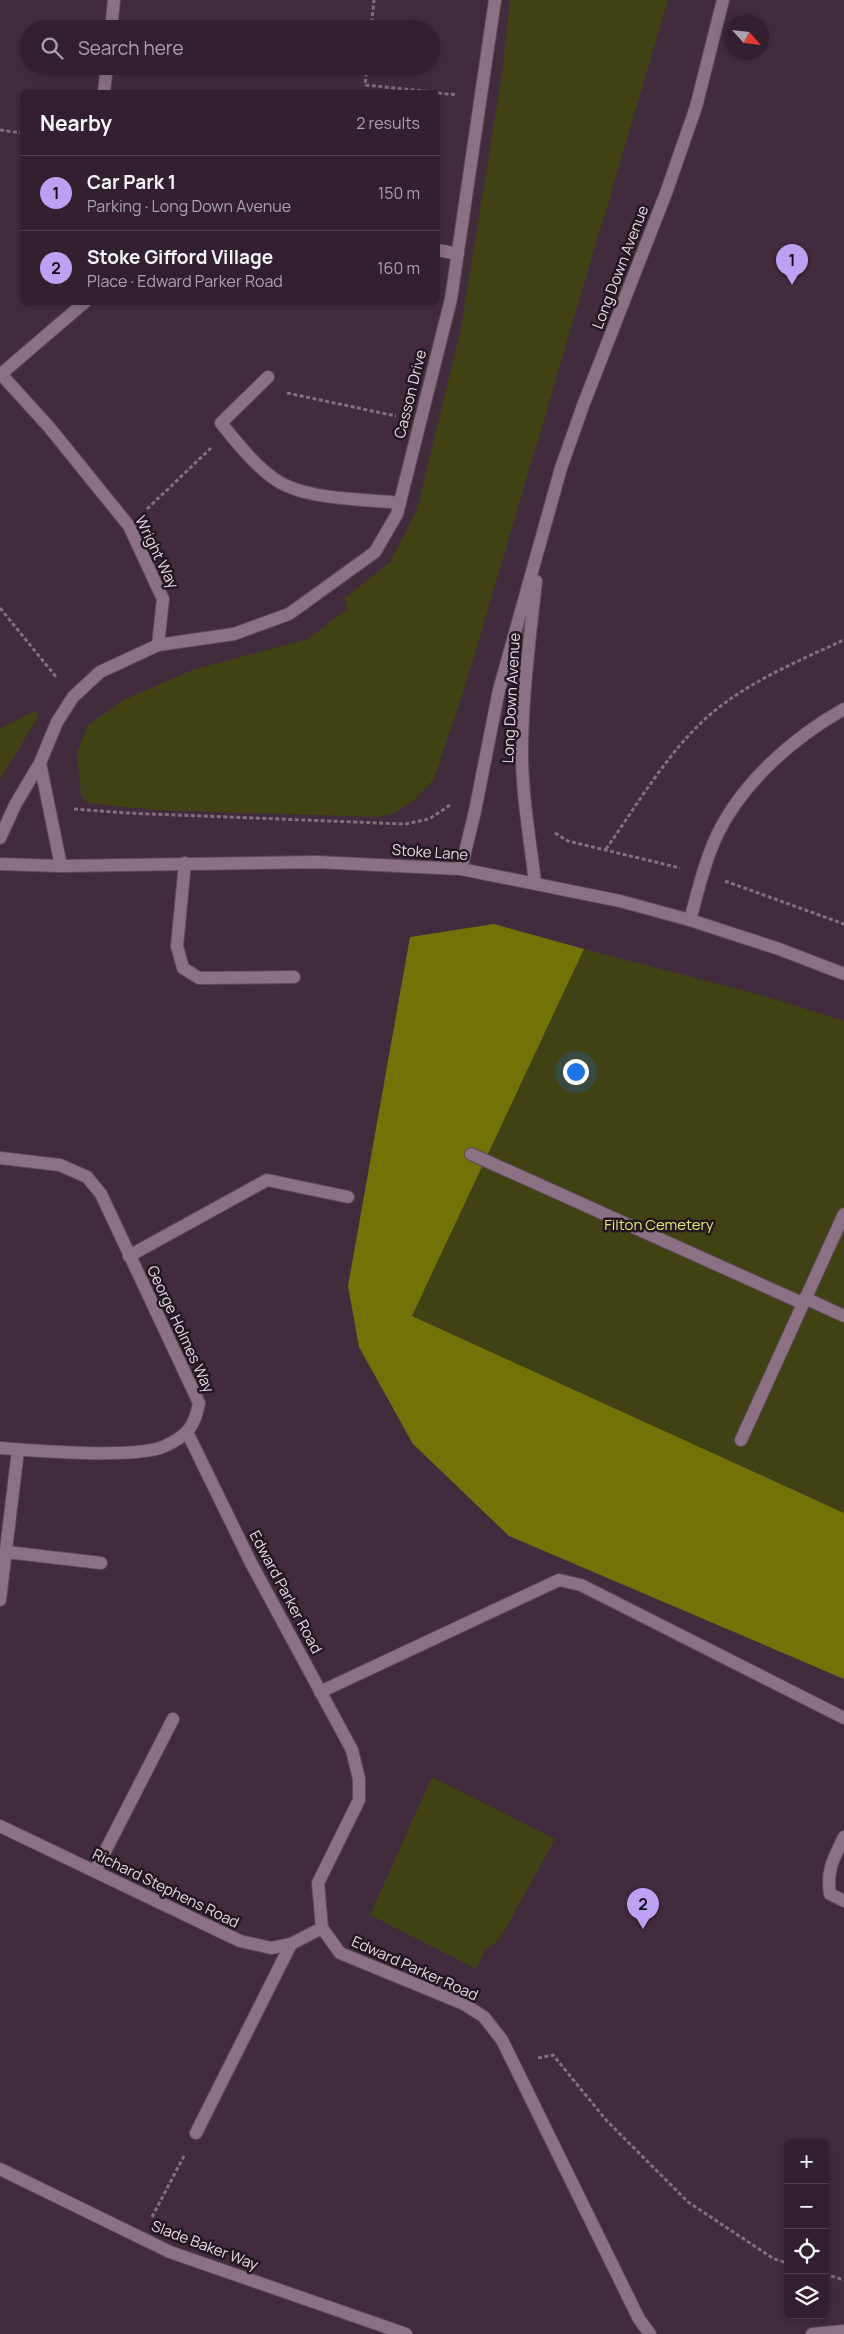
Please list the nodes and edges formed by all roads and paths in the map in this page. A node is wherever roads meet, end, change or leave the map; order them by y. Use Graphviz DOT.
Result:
graph roads {
  1 [pos="114,0"];
  2 [pos="374,0"];
  3 [pos="495,0"];
  4 [pos="723,0"];
  5 [pos="112,20"];
  6 [pos="372,20"];
  7 [pos="106,75"];
  8 [pos="366,75"];
  9 [pos="104,90"];
  10 [pos="414,90"];
  11 [pos="0,130"];
  12 [pos="20,133"];
  13 [pos="440,250"];
  14 [pos="458,254"];
  15 [pos="81,305"];
  16 [pos="0,374"];
  17 [pos="268,377"];
  18 [pos="257,387"];
  19 [pos="421,421"];
  20 [pos="228,432"];
  21 [pos="400,503"];
  22 [pos="129,526"];
  23 [pos="540,544"];
  24 [pos="0,608"];
  25 [pos="844,640"];
  26 [pos="158,645"];
  27 [pos="73,697"];
  28 [pos="844,709"];
  29 [pos="40,763"];
  30 [pos="449,806"];
  31 [pos="49,808"];
  32 [pos="0,838"];
  33 [pos="606,849"];
  34 [pos="185,863"];
  35 [pos="0,864"];
  36 [pos="61,866"];
  37 [pos="461,868"];
  38 [pos="535,883"];
  39 [pos="690,920"];
  40 [pos="844,974"];
  41 [pos="294,977"];
  42 [pos="471,1154"];
  43 [pos="0,1158"];
  44 [pos="348,1197"];
  45 [pos="844,1214"];
  46 [pos="129,1256"];
  47 [pos="804,1301"];
  48 [pos="844,1316"];
  49 [pos="188,1432"];
  50 [pos="741,1440"];
  51 [pos="0,1448"];
  52 [pos="18,1450"];
  53 [pos="6,1552"];
  54 [pos="101,1564"];
  55 [pos="0,1600"];
  56 [pos="320,1692"];
  57 [pos="844,1718"];
  58 [pos="173,1719"];
  59 [pos="0,1826"];
  60 [pos="844,1837"];
  61 [pos="95,1871"];
  62 [pos="844,1901"];
  63 [pos="322,1928"];
  64 [pos="290,1944"];
  65 [pos="513,2063"];
  66 [pos="196,2133"];
  67 [pos="0,2169"];
  68 [pos="142,2238"];
  69 [pos="784,2262"];
  70 [pos="829,2275"];
  71 [pos="844,2280"];
  72 [pos="844,2331"];
  73 [pos="406,2334"];
  74 [pos="650,2334"];
  75 [pos="812,2334"];
  1 -- 5 [label="street"];
  2 -- 6 [label="path"];
  3 -- 14 [label="street, Casson Drive"];
  4 -- 23 [label="street, Long Down Avenue"];
  7 -- 9 [label="street"];
  8 -- 10 [label="path"];
  11 -- 12 [label="path"];
  13 -- 14 [label="street"];
  14 -- 19 [label="street, Casson Drive"];
  15 -- 16 [label="street"];
  16 -- 22 [label="street, Wright Way"];
  17 -- 18 [label="street"];
  18 -- 19 [label="path"];
  18 -- 20 [label="street"];
  19 -- 21 [label="street, Casson Drive"];
  20 -- 21 [label="street"];
  20 -- 22 [label="path"];
  21 -- 26 [label="street, Casson Drive"];
  22 -- 26 [label="street, Wright Way"];
  23 -- 37 [label="street, Long Down Avenue"];
  23 -- 38 [label="street, Long Down Avenue"];
  24 -- 27 [label="path"];
  25 -- 33 [label="path"];
  26 -- 27 [label="street"];
  27 -- 29 [label="street"];
  28 -- 39 [label="street"];
  29 -- 31 [label="street"];
  29 -- 32 [label="street"];
  30 -- 31 [label="path"];
  31 -- 36 [label="street"];
  34 -- 36 [label="street, Stoke Lane"];
  34 -- 37 [label="street, Stoke Lane"];
  34 -- 41 [label="street"];
  35 -- 36 [label="street, Stoke Lane"];
  37 -- 38 [label="street, Stoke Lane"];
  38 -- 39 [label="street, Stoke Lane"];
  39 -- 40 [label="street, Stoke Lane"];
  42 -- 47 [label="street"];
  43 -- 46 [label="street, George Holmes Way"];
  44 -- 46 [label="street"];
  45 -- 47 [label="street"];
  46 -- 49 [label="street, George Holmes Way"];
  47 -- 48 [label="street"];
  47 -- 50 [label="street"];
  49 -- 52 [label="street"];
  49 -- 56 [label="street, Edward Parker Road"];
  51 -- 52 [label="street"];
  52 -- 53 [label="street"];
  53 -- 54 [label="street"];
  53 -- 55 [label="street"];
  56 -- 57 [label="street"];
  56 -- 63 [label="street, Edward Parker Road"];
  58 -- 61 [label="street"];
  59 -- 61 [label="street, Richard Stephens Road"];
  60 -- 62 [label="street"];
  61 -- 64 [label="street, Richard Stephens Road"];
  63 -- 64 [label="street, Richard Stephens Road"];
  63 -- 65 [label="street, Edward Parker Road"];
  64 -- 66 [label="street"];
  65 -- 69 [label="path"];
  65 -- 74 [label="street, Edward Parker Road"];
  66 -- 68 [label="path"];
  67 -- 68 [label="street, Slade Baker Way"];
  68 -- 73 [label="street, Slade Baker Way"];
  70 -- 71 [label="path"];
  72 -- 75 [label="street"];
}
